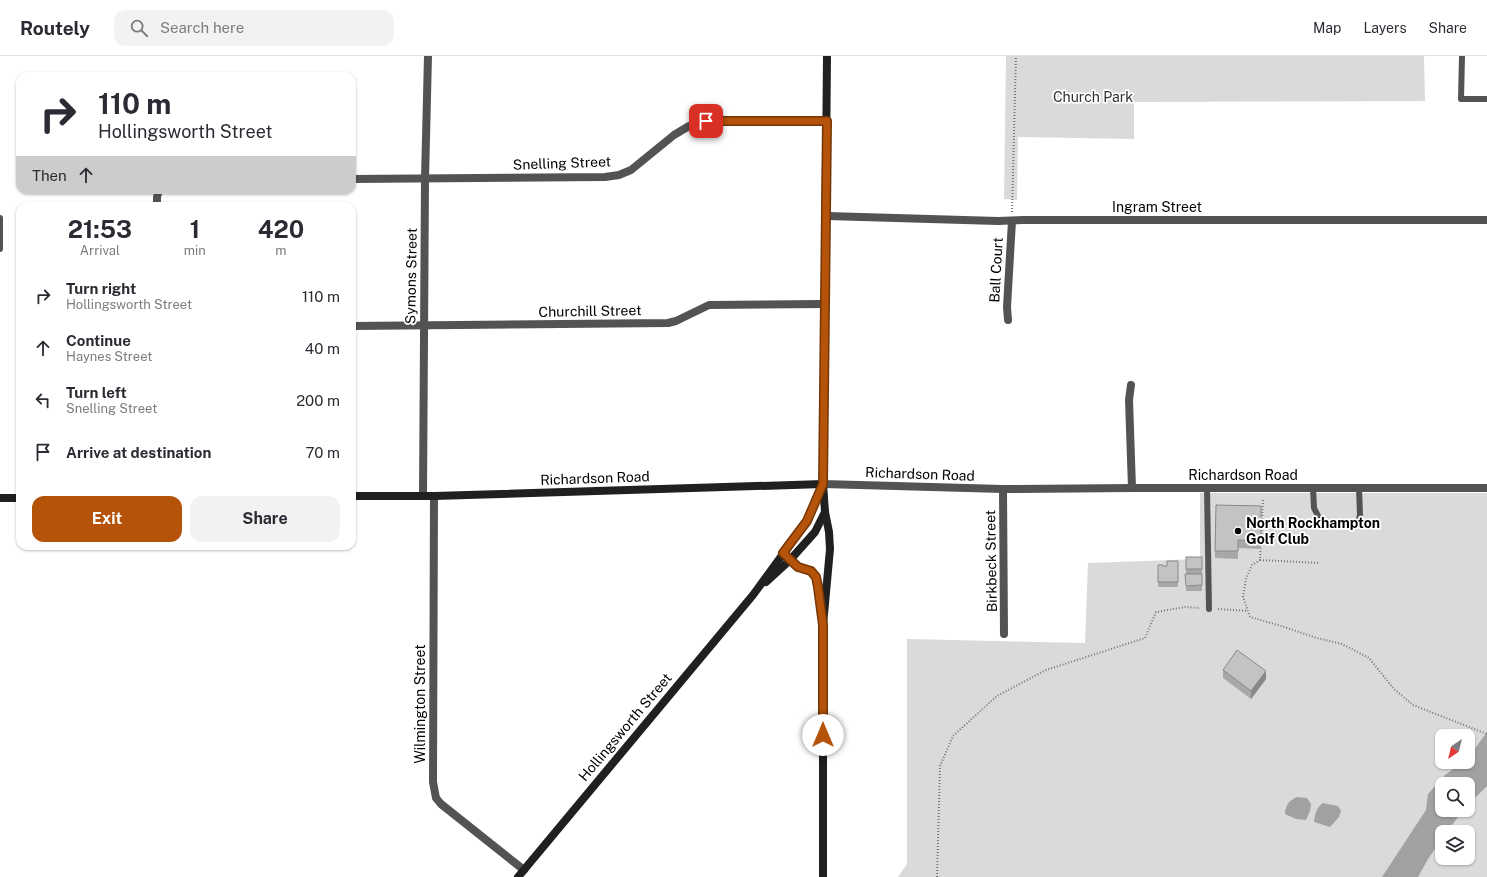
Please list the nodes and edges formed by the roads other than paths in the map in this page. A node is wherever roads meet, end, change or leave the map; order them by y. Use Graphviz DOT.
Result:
graph roads {
  1 [pos="428,56"];
  2 [pos="827,56"];
  3 [pos="1462,56"];
  4 [pos="1487,99"];
  5 [pos="827,121"];
  6 [pos="356,179"];
  7 [pos="425,179"];
  8 [pos="827,216"];
  9 [pos="0,218"];
  10 [pos="1487,220"];
  11 [pos="1012,221"];
  12 [pos="0,249"];
  13 [pos="824,304"];
  14 [pos="1008,320"];
  15 [pos="424,325"];
  16 [pos="356,326"];
  17 [pos="1131,385"];
  18 [pos="823,484"];
  19 [pos="1132,488"];
  20 [pos="1207,488"];
  21 [pos="1313,488"];
  22 [pos="1359,488"];
  23 [pos="1487,488"];
  24 [pos="1003,489"];
  25 [pos="356,496"];
  26 [pos="423,496"];
  27 [pos="434,496"];
  28 [pos="0,498"];
  29 [pos="16,498"];
  30 [pos="825,512"];
  31 [pos="1321,522"];
  32 [pos="1358,522"];
  33 [pos="783,553"];
  34 [pos="790,560"];
  35 [pos="753,595"];
  36 [pos="1209,609"];
  37 [pos="823,625"];
  38 [pos="1004,634"];
  39 [pos="521,874"];
  40 [pos="823,877"];
  1 -- 7 [label="street, Symons Street"];
  2 -- 5 [label="street"];
  3 -- 4 [label="lane"];
  5 -- 7 [label="street, Snelling Street"];
  5 -- 8 [label="street"];
  6 -- 7 [label="street, Snelling Street"];
  7 -- 15 [label="street, Symons Street"];
  8 -- 11 [label="street, Ingram Street"];
  8 -- 13 [label="street"];
  9 -- 12 [label="lane"];
  10 -- 11 [label="street, Ingram Street"];
  11 -- 14 [label="street, Ball Court"];
  13 -- 15 [label="street, Churchill Street"];
  13 -- 18 [label="street"];
  15 -- 16 [label="street, Churchill Street"];
  15 -- 26 [label="street, Symons Street"];
  17 -- 19 [label="street"];
  18 -- 24 [label="street, Richardson Road"];
  18 -- 27 [label="street, Richardson Road"];
  18 -- 30 [label="street"];
  18 -- 33 [label="street, Hollingsworth Street"];
  19 -- 20 [label="street, Richardson Road"];
  19 -- 24 [label="street, Richardson Road"];
  20 -- 21 [label="street, Richardson Road"];
  20 -- 36 [label="lane"];
  21 -- 22 [label="street, Richardson Road"];
  21 -- 31 [label="lane"];
  22 -- 23 [label="street, Richardson Road"];
  22 -- 32 [label="lane"];
  24 -- 38 [label="street, Birkbeck Street"];
  25 -- 26 [label="street, Richardson Road"];
  26 -- 27 [label="street, Richardson Road"];
  27 -- 39 [label="street, Wilmington Street"];
  28 -- 29 [label="street"];
  30 -- 34 [label="street, Hollingsworth Street"];
  30 -- 37 [label="street"];
  33 -- 34 [label="street"];
  33 -- 35 [label="street, Hollingsworth Street"];
  34 -- 35 [label="street, Hollingsworth Street"];
  34 -- 37 [label="street"];
  35 -- 39 [label="street, Hollingsworth Street"];
  37 -- 40 [label="street"];
}
